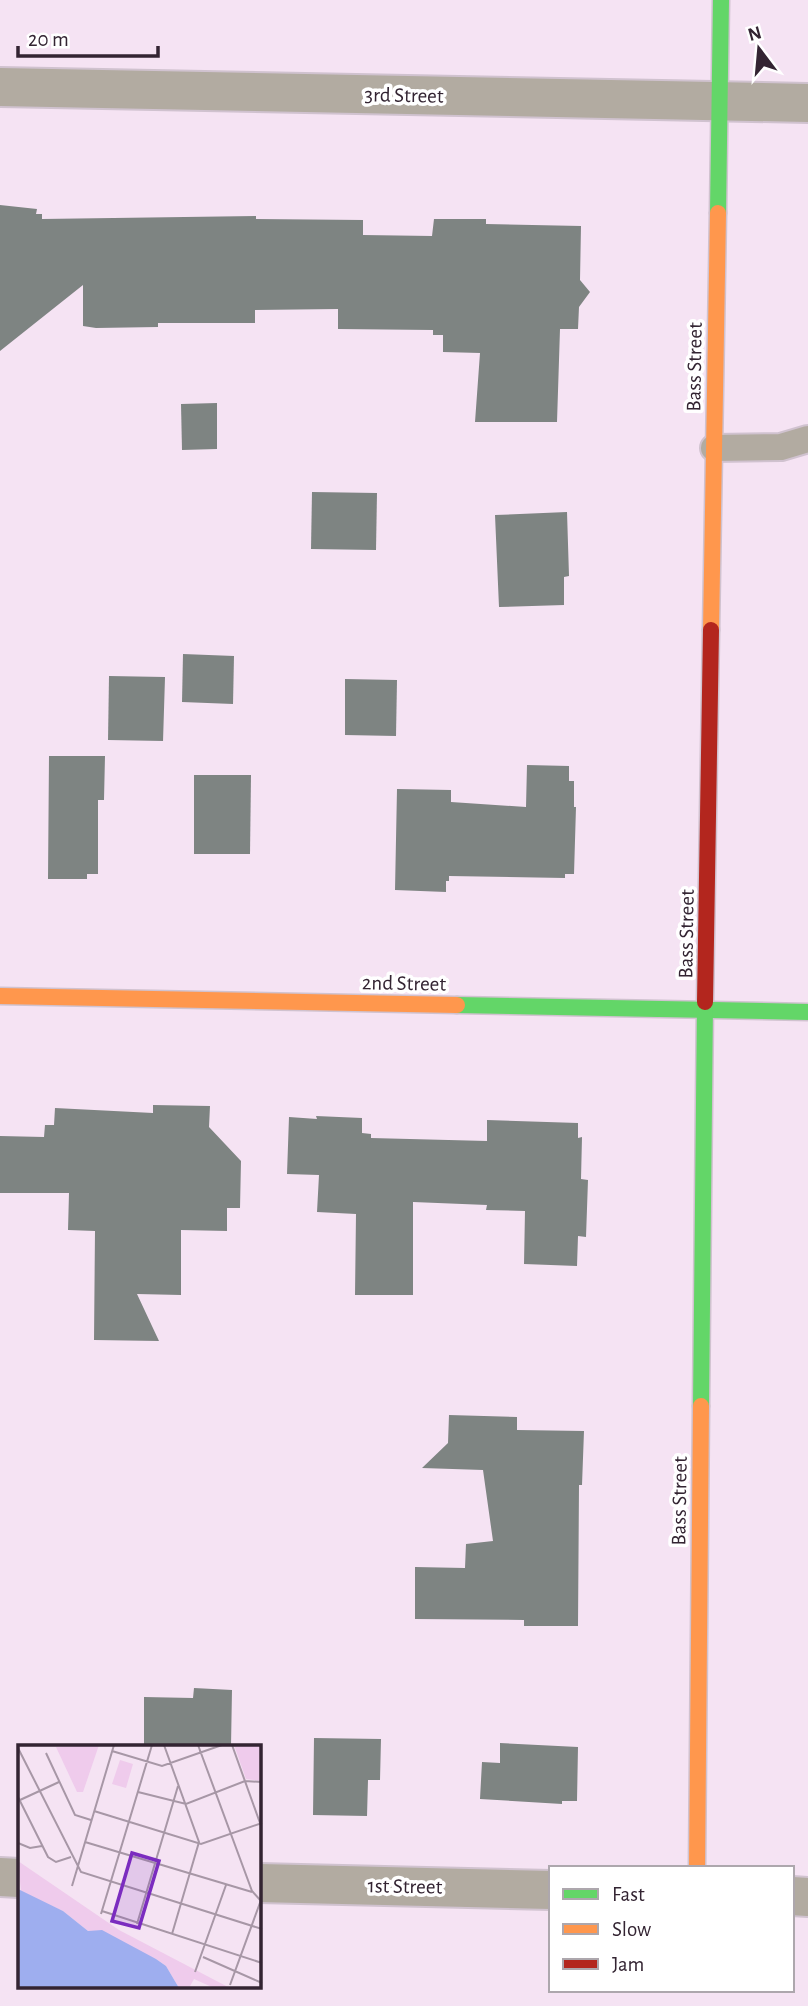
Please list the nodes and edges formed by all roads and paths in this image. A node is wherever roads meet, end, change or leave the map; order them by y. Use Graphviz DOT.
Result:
graph roads {
  1 [pos="721,0"];
  2 [pos="0,87"];
  3 [pos="719,102"];
  4 [pos="808,103"];
  5 [pos="808,439"];
  6 [pos="714,448"];
  7 [pos="0,996"];
  8 [pos="705,1011"];
  9 [pos="808,1012"];
  10 [pos="697,1866"];
  11 [pos="0,1877"];
  12 [pos="18,1878"];
  13 [pos="261,1883"];
  14 [pos="549,1890"];
  1 -- 3 [label="street, Bass Street"];
  2 -- 3 [label="street, 3rd Street"];
  3 -- 4 [label="street, 3rd Street"];
  3 -- 6 [label="street, Bass Street"];
  5 -- 6 [label="lane"];
  6 -- 8 [label="street, Bass Street"];
  7 -- 8 [label="street, 2nd Street"];
  8 -- 9 [label="street, 2nd Street"];
  8 -- 10 [label="street, Bass Street"];
  11 -- 12 [label="street"];
  13 -- 14 [label="street, 1st Street"];
}
